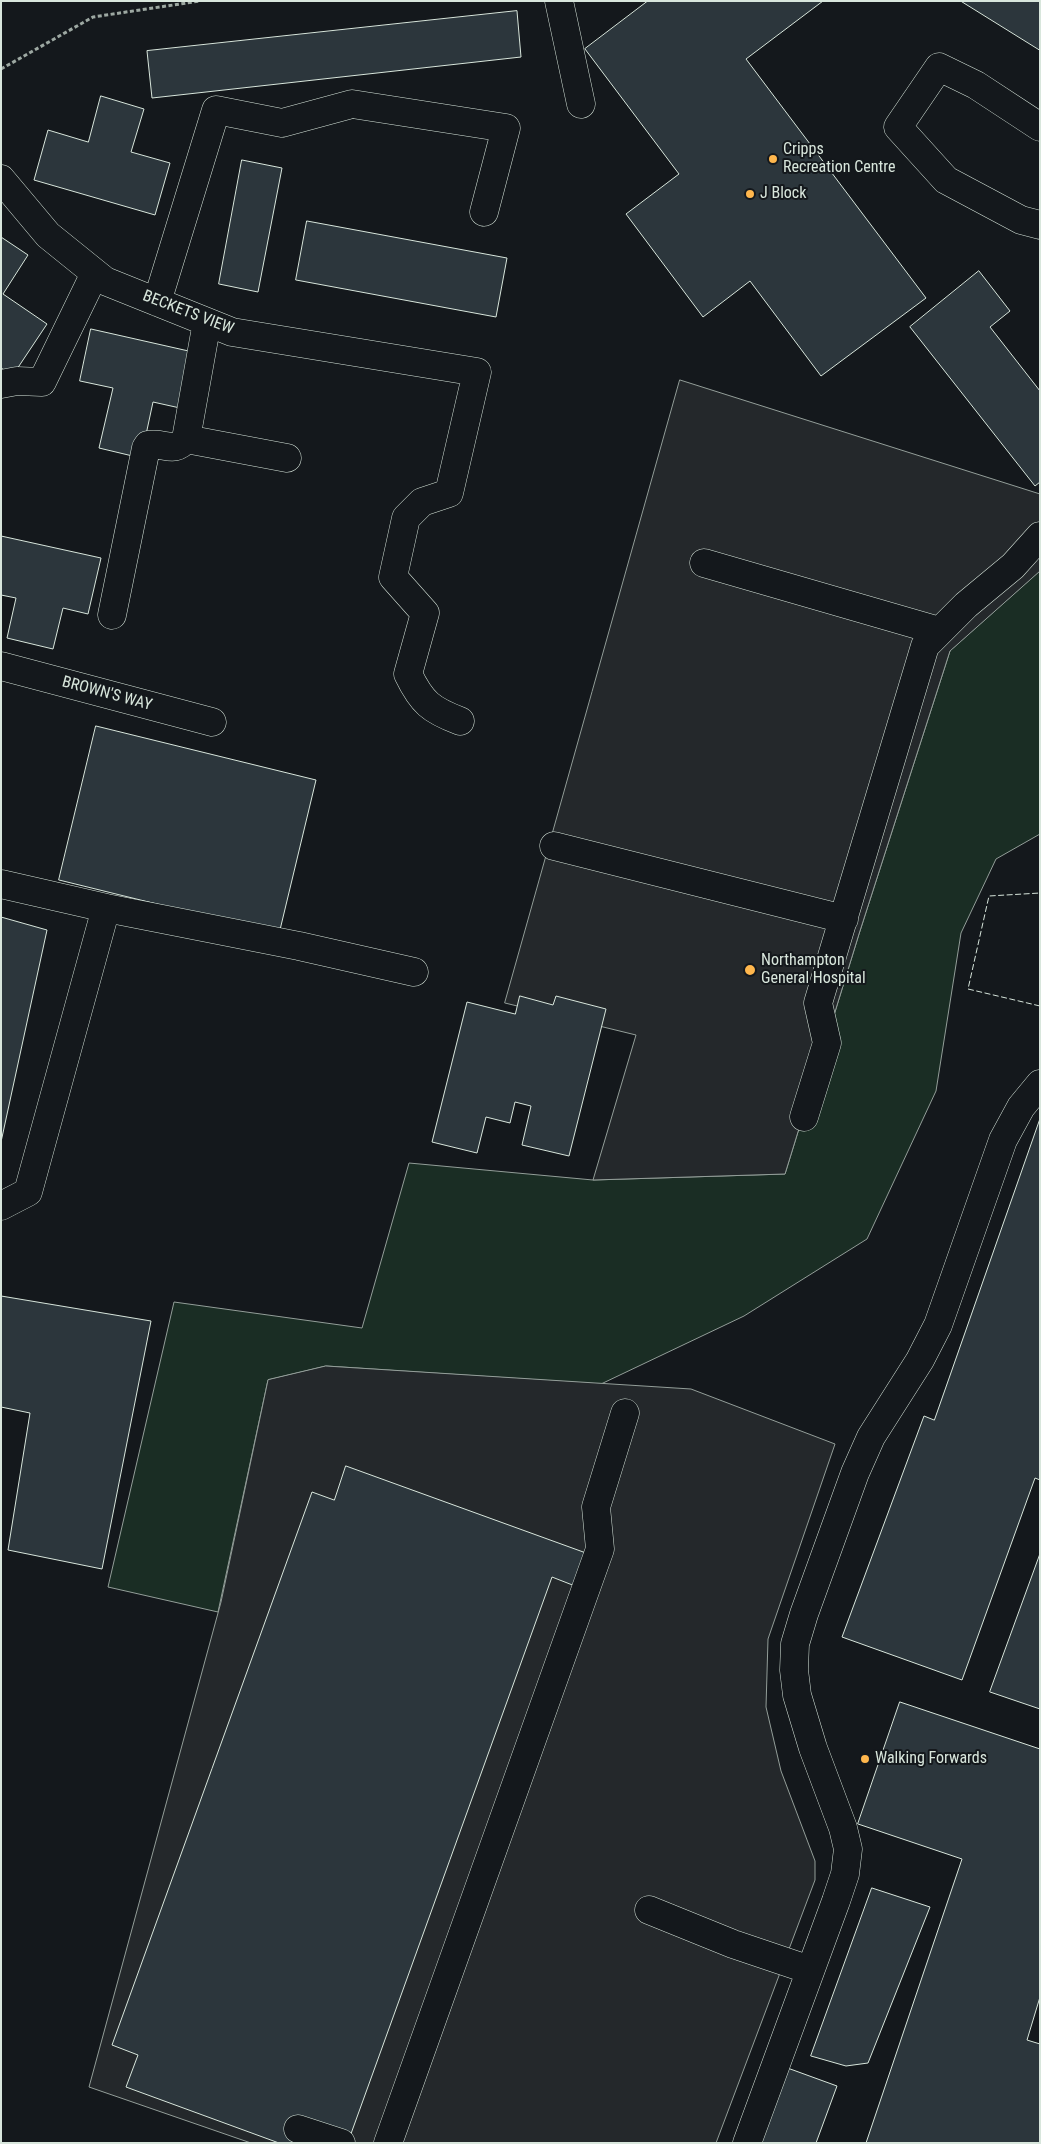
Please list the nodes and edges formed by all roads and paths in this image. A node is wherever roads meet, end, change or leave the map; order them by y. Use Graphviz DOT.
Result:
graph roads {
  1 [pos="200,1"];
  2 [pos="559,1"];
  3 [pos="1,68"];
  4 [pos="581,104"];
  5 [pos="1040,128"];
  6 [pos="1,179"];
  7 [pos="484,212"];
  8 [pos="1040,225"];
  9 [pos="95,273"];
  10 [pos="157,302"];
  11 [pos="207,322"];
  12 [pos="1,384"];
  13 [pos="186,439"];
  14 [pos="287,458"];
  15 [pos="1040,536"];
  16 [pos="704,563"];
  17 [pos="112,615"];
  18 [pos="940,631"];
  19 [pos="1,666"];
  20 [pos="460,721"];
  21 [pos="212,722"];
  22 [pos="554,846"];
  23 [pos="1,884"];
  24 [pos="106,908"];
  25 [pos="844,919"];
  26 [pos="414,972"];
  27 [pos="1040,1084"];
  28 [pos="804,1117"];
  29 [pos="1,1206"];
  30 [pos="624,1413"];
  31 [pos="649,1910"];
  32 [pos="810,1970"];
  33 [pos="298,2129"];
  34 [pos="340,2143"];
  35 [pos="388,2143"];
  36 [pos="747,2143"];
  1 -- 3 [label="path"];
  2 -- 4 [label="street"];
  5 -- 8 [label="street"];
  6 -- 9 [label="street, BECKETS VIEW"];
  7 -- 10 [label="street"];
  9 -- 10 [label="street, BECKETS VIEW"];
  9 -- 12 [label="street"];
  10 -- 11 [label="street, BECKETS VIEW"];
  11 -- 13 [label="street"];
  11 -- 20 [label="street, BECKETS VIEW"];
  13 -- 14 [label="street"];
  13 -- 17 [label="street"];
  15 -- 18 [label="street"];
  16 -- 18 [label="street"];
  18 -- 25 [label="street"];
  19 -- 21 [label="street, BROWN'S WAY"];
  22 -- 25 [label="street"];
  23 -- 24 [label="street"];
  24 -- 26 [label="street"];
  24 -- 29 [label="street"];
  25 -- 28 [label="street"];
  27 -- 32 [label="street"];
  30 -- 35 [label="street"];
  31 -- 32 [label="street"];
  32 -- 36 [label="street"];
  33 -- 34 [label="street"];
}
